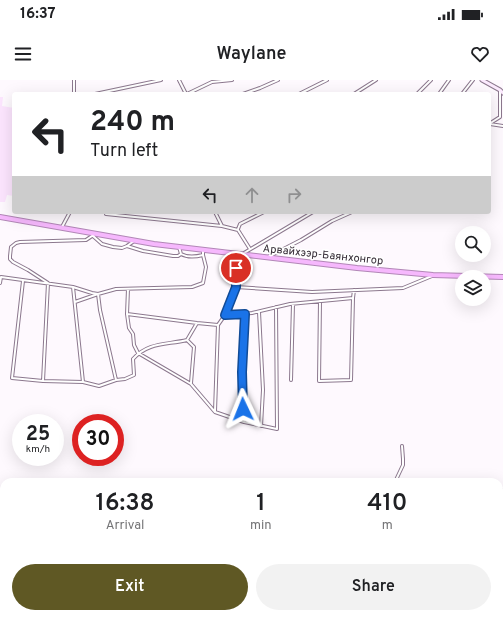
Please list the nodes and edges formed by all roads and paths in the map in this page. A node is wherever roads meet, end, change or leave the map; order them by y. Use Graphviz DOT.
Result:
graph roads {
  1 [pos="74,80"];
  2 [pos="161,80"];
  3 [pos="178,80"];
  4 [pos="232,80"];
  5 [pos="278,80"];
  6 [pos="327,80"];
  7 [pos="376,80"];
  8 [pos="431,80"];
  9 [pos="449,80"];
  10 [pos="473,80"];
  11 [pos="482,80"];
  12 [pos="500,90"];
  13 [pos="74,92"];
  14 [pos="104,92"];
  15 [pos="186,92"];
  16 [pos="191,92"];
  17 [pos="249,92"];
  18 [pos="304,92"];
  19 [pos="357,92"];
  20 [pos="419,92"];
  21 [pos="440,92"];
  22 [pos="464,92"];
  23 [pos="503,93"];
  24 [pos="491,123"];
  25 [pos="491,124"];
  26 [pos="503,126"];
  27 [pos="69,214"];
  28 [pos="106,214"];
  29 [pos="216,214"];
  30 [pos="260,214"];
  31 [pos="310,214"];
  32 [pos="348,214"];
  33 [pos="0,217"];
  34 [pos="222,226"];
  35 [pos="62,228"];
  36 [pos="238,230"];
  37 [pos="94,235"];
  38 [pos="134,241"];
  39 [pos="127,246"];
  40 [pos="179,247"];
  41 [pos="250,249"];
  42 [pos="203,253"];
  43 [pos="181,254"];
  44 [pos="242,254"];
  45 [pos="267,257"];
  46 [pos="236,268"];
  47 [pos="433,275"];
  48 [pos="503,277"];
  49 [pos="23,281"];
  50 [pos="0,283"];
  51 [pos="48,283"];
  52 [pos="73,287"];
  53 [pos="236,287"];
  54 [pos="128,289"];
  55 [pos="354,290"];
  56 [pos="98,294"];
  57 [pos="353,298"];
  58 [pos="320,301"];
  59 [pos="75,302"];
  60 [pos="293,304"];
  61 [pos="276,307"];
  62 [pos="260,312"];
  63 [pos="127,314"];
  64 [pos="245,314"];
  65 [pos="225,315"];
  66 [pos="197,323"];
  67 [pos="218,324"];
  68 [pos="186,340"];
  69 [pos="138,353"];
  70 [pos="116,380"];
  71 [pos="291,380"];
  72 [pos="43,381"];
  73 [pos="83,382"];
  74 [pos="191,384"];
  75 [pos="215,412"];
  76 [pos="244,422"];
  77 [pos="261,426"];
  78 [pos="402,446"];
  79 [pos="397,478"];
  1 -- 13 [label="street"];
  2 -- 14 [label="street"];
  3 -- 15 [label="street"];
  4 -- 16 [label="street"];
  5 -- 17 [label="street"];
  6 -- 18 [label="street"];
  7 -- 19 [label="street"];
  8 -- 20 [label="street"];
  9 -- 21 [label="street"];
  10 -- 22 [label="street"];
  11 -- 12 [label="street"];
  12 -- 23 [label="street"];
  12 -- 24 [label="street"];
  25 -- 26 [label="street"];
  27 -- 35 [label="street"];
  28 -- 34 [label="street"];
  29 -- 34 [label="street"];
  30 -- 36 [label="street"];
  31 -- 41 [label="street"];
  32 -- 45 [label="street"];
  33 -- 35 [label="highway, Арвайхээр-Баянхонгор"];
  34 -- 36 [label="street"];
  35 -- 37 [label="highway, Арвайхээр-Баянхонгор"];
  36 -- 41 [label="street"];
  37 -- 38 [label="highway, Арвайхээр-Баянхонгор"];
  37 -- 39 [label="street"];
  37 -- 51 [label="street"];
  38 -- 39 [label="street"];
  38 -- 40 [label="highway, Арвайхээр-Баянхонгор"];
  39 -- 43 [label="street"];
  40 -- 42 [label="highway, Арвайхээр-Баянхонгор"];
  40 -- 43 [label="street"];
  41 -- 44 [label="street"];
  42 -- 43 [label="street"];
  42 -- 44 [label="highway, Арвайхээр-Баянхонгор"];
  42 -- 54 [label="street"];
  44 -- 45 [label="highway, Арвайхээр-Баянхонгор"];
  45 -- 47 [label="highway, Арвайхээр-Баянхонгор"];
  46 -- 53 [label="street"];
  47 -- 48 [label="highway, Арвайхээр-Баянхонгор"];
  47 -- 55 [label="street"];
  49 -- 50 [label="street"];
  49 -- 51 [label="street"];
  49 -- 72 [label="street"];
  51 -- 52 [label="street"];
  51 -- 72 [label="street"];
  52 -- 56 [label="street"];
  52 -- 59 [label="street"];
  53 -- 55 [label="street"];
  53 -- 65 [label="street"];
  54 -- 56 [label="street"];
  54 -- 63 [label="street"];
  55 -- 57 [label="street"];
  56 -- 59 [label="street"];
  56 -- 70 [label="street"];
  57 -- 58 [label="street"];
  57 -- 58 [label="street"];
  58 -- 60 [label="street"];
  59 -- 73 [label="street"];
  60 -- 61 [label="street"];
  60 -- 71 [label="street"];
  61 -- 62 [label="street"];
  61 -- 77 [label="street"];
  62 -- 64 [label="street"];
  62 -- 77 [label="street"];
  63 -- 66 [label="street"];
  63 -- 69 [label="street"];
  64 -- 65 [label="street"];
  64 -- 76 [label="street"];
  65 -- 67 [label="street"];
  66 -- 67 [label="street"];
  66 -- 68 [label="street"];
  67 -- 75 [label="street"];
  68 -- 69 [label="street"];
  68 -- 74 [label="street"];
  69 -- 70 [label="street"];
  69 -- 74 [label="street"];
  70 -- 73 [label="street"];
  72 -- 73 [label="street"];
  74 -- 75 [label="street"];
  75 -- 76 [label="street"];
  76 -- 77 [label="street"];
  78 -- 79 [label="street"];
}
